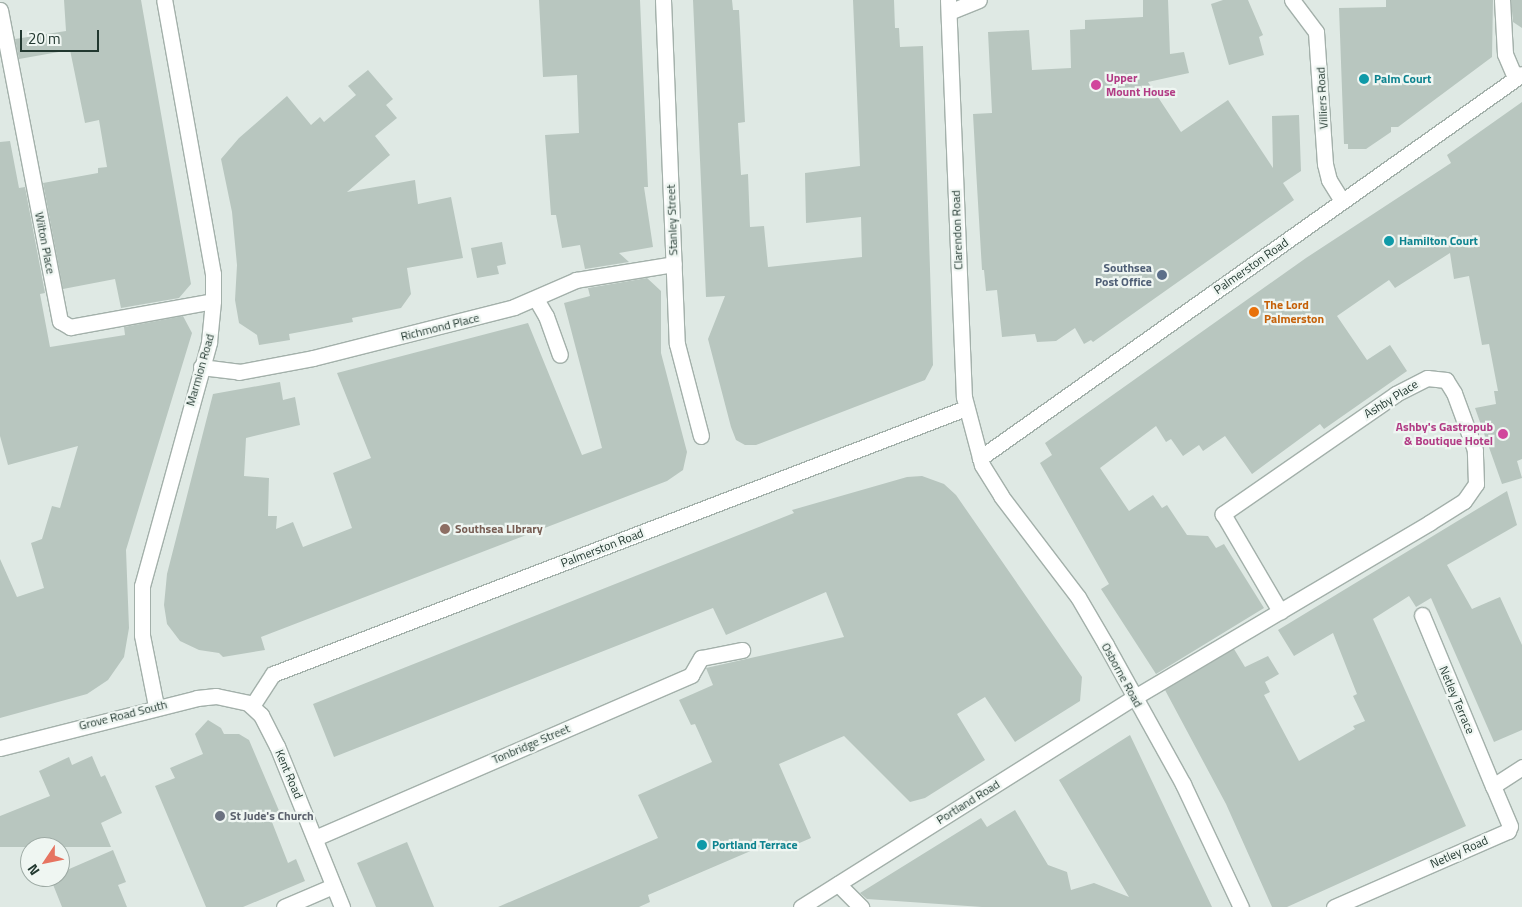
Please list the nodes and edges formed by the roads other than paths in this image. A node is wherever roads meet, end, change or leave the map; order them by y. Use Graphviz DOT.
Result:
graph roads {
  1 [pos="164,0"];
  2 [pos="663,0"];
  3 [pos="979,0"];
  4 [pos="1292,0"];
  5 [pos="1502,0"];
  6 [pos="949,6"];
  7 [pos="0,10"];
  8 [pos="1519,76"];
  9 [pos="1342,201"];
  10 [pos="674,264"];
  11 [pos="536,299"];
  12 [pos="213,301"];
  13 [pos="560,355"];
  14 [pos="201,367"];
  15 [pos="966,408"];
  16 [pos="701,436"];
  17 [pos="980,458"];
  18 [pos="1280,611"];
  19 [pos="1422,615"];
  20 [pos="742,650"];
  21 [pos="1135,697"];
  22 [pos="250,704"];
  23 [pos="156,706"];
  24 [pos="0,748"];
  25 [pos="1522,767"];
  26 [pos="1494,786"];
  27 [pos="315,838"];
  28 [pos="838,884"];
  29 [pos="333,886"];
  30 [pos="284,907"];
  31 [pos="342,907"];
  32 [pos="801,907"];
  33 [pos="861,907"];
  34 [pos="1241,907"];
  35 [pos="1334,907"];
  1 -- 12 [label="street, Marmion Road"];
  2 -- 10 [label="street, Stanley Street"];
  3 -- 6 [label="street"];
  4 -- 9 [label="street, Villiers Road"];
  5 -- 8 [label="street"];
  6 -- 15 [label="street, Clarendon Road"];
  7 -- 12 [label="street, Wilton Place"];
  8 -- 9 [label="street, Palmerston Road"];
  9 -- 17 [label="street, Palmerston Road"];
  10 -- 11 [label="street, Richmond Place"];
  10 -- 16 [label="street, Stanley Street"];
  11 -- 13 [label="street"];
  11 -- 14 [label="street, Richmond Place"];
  12 -- 14 [label="street, Marmion Road"];
  14 -- 23 [label="street, Marmion Road"];
  15 -- 17 [label="street, Clarendon Road"];
  15 -- 22 [label="street, Palmerston Road"];
  17 -- 21 [label="street, Osborne Road"];
  18 -- 18 [label="street, Ashby Place"];
  18 -- 21 [label="street, Ashby Place"];
  19 -- 26 [label="street, Netley Terrace"];
  20 -- 27 [label="street, Tonbridge Street"];
  21 -- 28 [label="street, Portland Road"];
  21 -- 34 [label="street, Osborne Road"];
  22 -- 23 [label="street, Grove Road South"];
  22 -- 27 [label="street, Kent Road"];
  23 -- 24 [label="street, Grove Road South"];
  25 -- 26 [label="street"];
  26 -- 35 [label="street, Netley Road"];
  27 -- 29 [label="street, Kent Road"];
  28 -- 32 [label="street, Portland Road"];
  28 -- 33 [label="street"];
  29 -- 30 [label="street"];
  29 -- 31 [label="street, Kent Road"];
}
